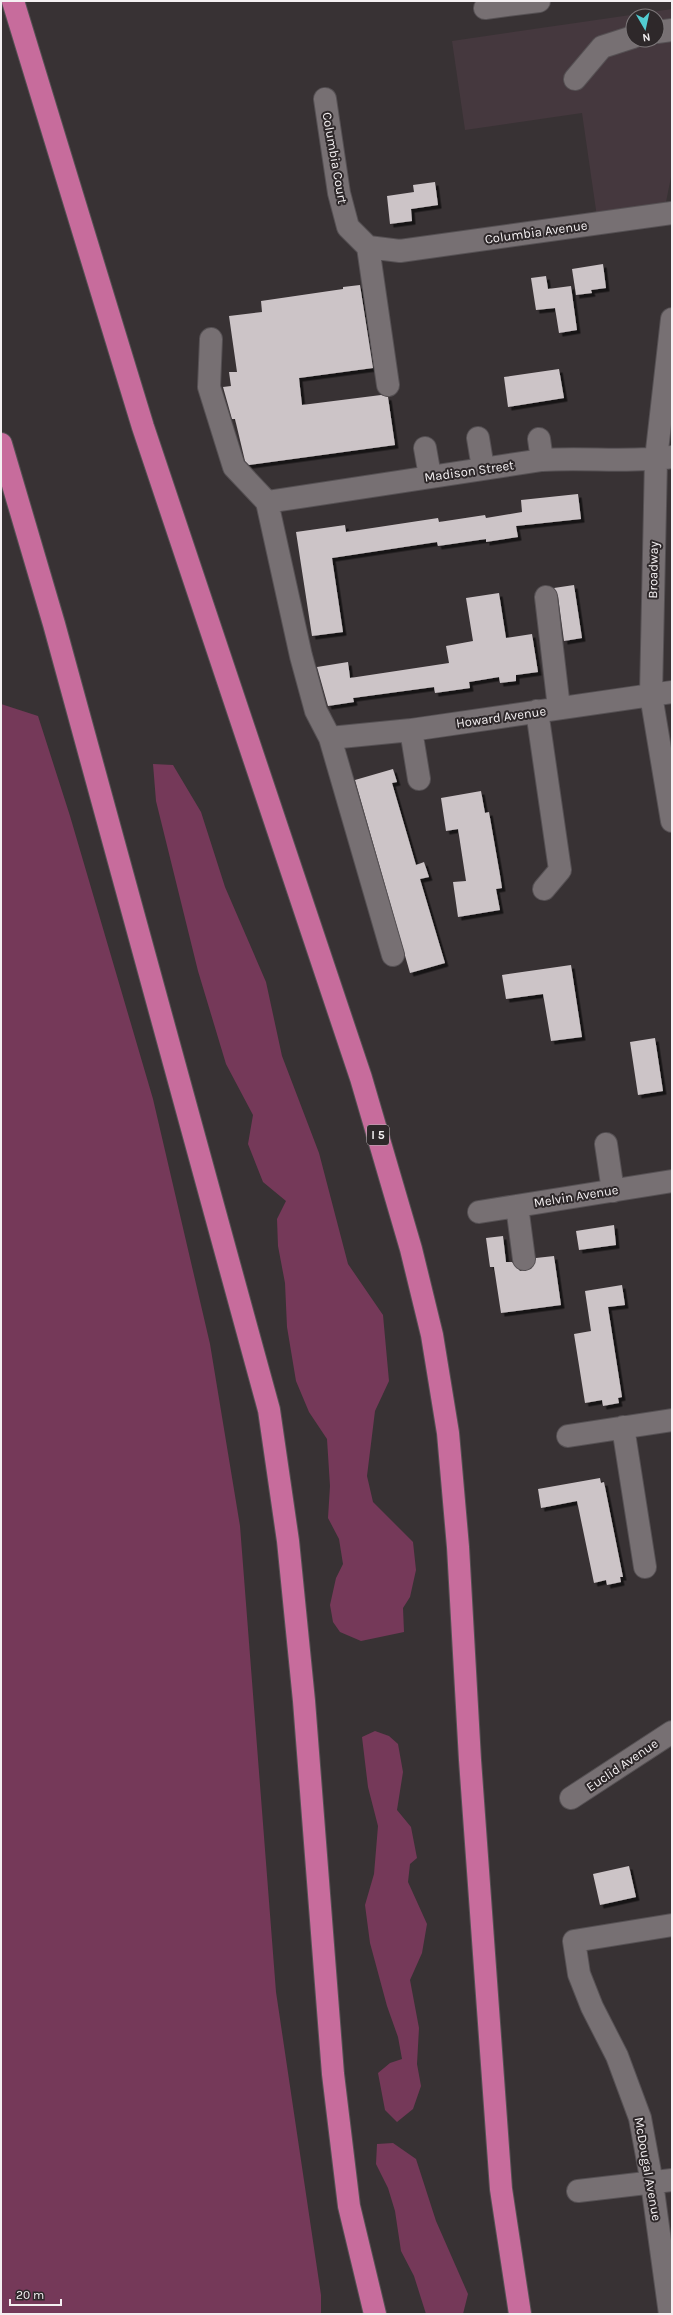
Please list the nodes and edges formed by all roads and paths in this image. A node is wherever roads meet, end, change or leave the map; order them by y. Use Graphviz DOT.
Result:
graph roads {
  1 [pos="13,1"];
  2 [pos="538,1"];
  3 [pos="485,8"];
  4 [pos="625,40"];
  5 [pos="575,79"];
  6 [pos="325,99"];
  7 [pos="672,213"];
  8 [pos="368,247"];
  9 [pos="672,319"];
  10 [pos="211,339"];
  11 [pos="388,385"];
  12 [pos="478,438"];
  13 [pos="1,444"];
  14 [pos="425,448"];
  15 [pos="664,458"];
  16 [pos="483,468"];
  17 [pos="430,476"];
  18 [pos="267,502"];
  19 [pos="546,597"];
  20 [pos="672,692"];
  21 [pos="651,695"];
  22 [pos="559,708"];
  23 [pos="537,712"];
  24 [pos="411,730"];
  25 [pos="330,738"];
  26 [pos="419,778"];
  27 [pos="671,807"];
  28 [pos="544,889"];
  29 [pos="393,955"];
  30 [pos="606,1144"];
  31 [pos="672,1181"];
  32 [pos="613,1191"];
  33 [pos="517,1206"];
  34 [pos="479,1212"];
  35 [pos="524,1259"];
  36 [pos="672,1420"];
  37 [pos="623,1427"];
  38 [pos="568,1436"];
  39 [pos="645,1567"];
  40 [pos="672,1732"];
  41 [pos="571,1798"];
  42 [pos="672,1925"];
  43 [pos="662,2181"];
  44 [pos="578,2191"];
  45 [pos="375,2314"];
  46 [pos="520,2314"];
  47 [pos="670,2314"];
  1 -- 46 [label="highway, I 5"];
  2 -- 3 [label="street"];
  4 -- 5 [label="street"];
  6 -- 8 [label="street, Columbia Court"];
  7 -- 8 [label="street, Columbia Avenue"];
  8 -- 11 [label="street"];
  9 -- 15 [label="street, Broadway"];
  10 -- 18 [label="street"];
  12 -- 16 [label="street"];
  13 -- 45 [label="highway"];
  14 -- 17 [label="street"];
  15 -- 16 [label="street, Madison Street"];
  15 -- 21 [label="street, Broadway"];
  16 -- 17 [label="street, Madison Street"];
  17 -- 18 [label="street, Madison Street"];
  18 -- 25 [label="street"];
  19 -- 22 [label="street"];
  20 -- 21 [label="street, Howard Avenue"];
  21 -- 22 [label="street, Howard Avenue"];
  21 -- 27 [label="street, Broadway"];
  22 -- 23 [label="street, Howard Avenue"];
  23 -- 24 [label="street, Howard Avenue"];
  23 -- 28 [label="street"];
  24 -- 25 [label="street, Howard Avenue"];
  24 -- 26 [label="street"];
  25 -- 29 [label="street"];
  30 -- 32 [label="street"];
  31 -- 32 [label="street, Melvin Avenue"];
  32 -- 33 [label="street, Melvin Avenue"];
  33 -- 34 [label="street, Melvin Avenue"];
  33 -- 35 [label="street"];
  36 -- 37 [label="street"];
  37 -- 38 [label="street"];
  37 -- 39 [label="street"];
  40 -- 41 [label="street, Euclid Avenue"];
  42 -- 43 [label="street, McDougal Avenue"];
  43 -- 44 [label="street"];
  43 -- 47 [label="street, McDougal Avenue"];
}
